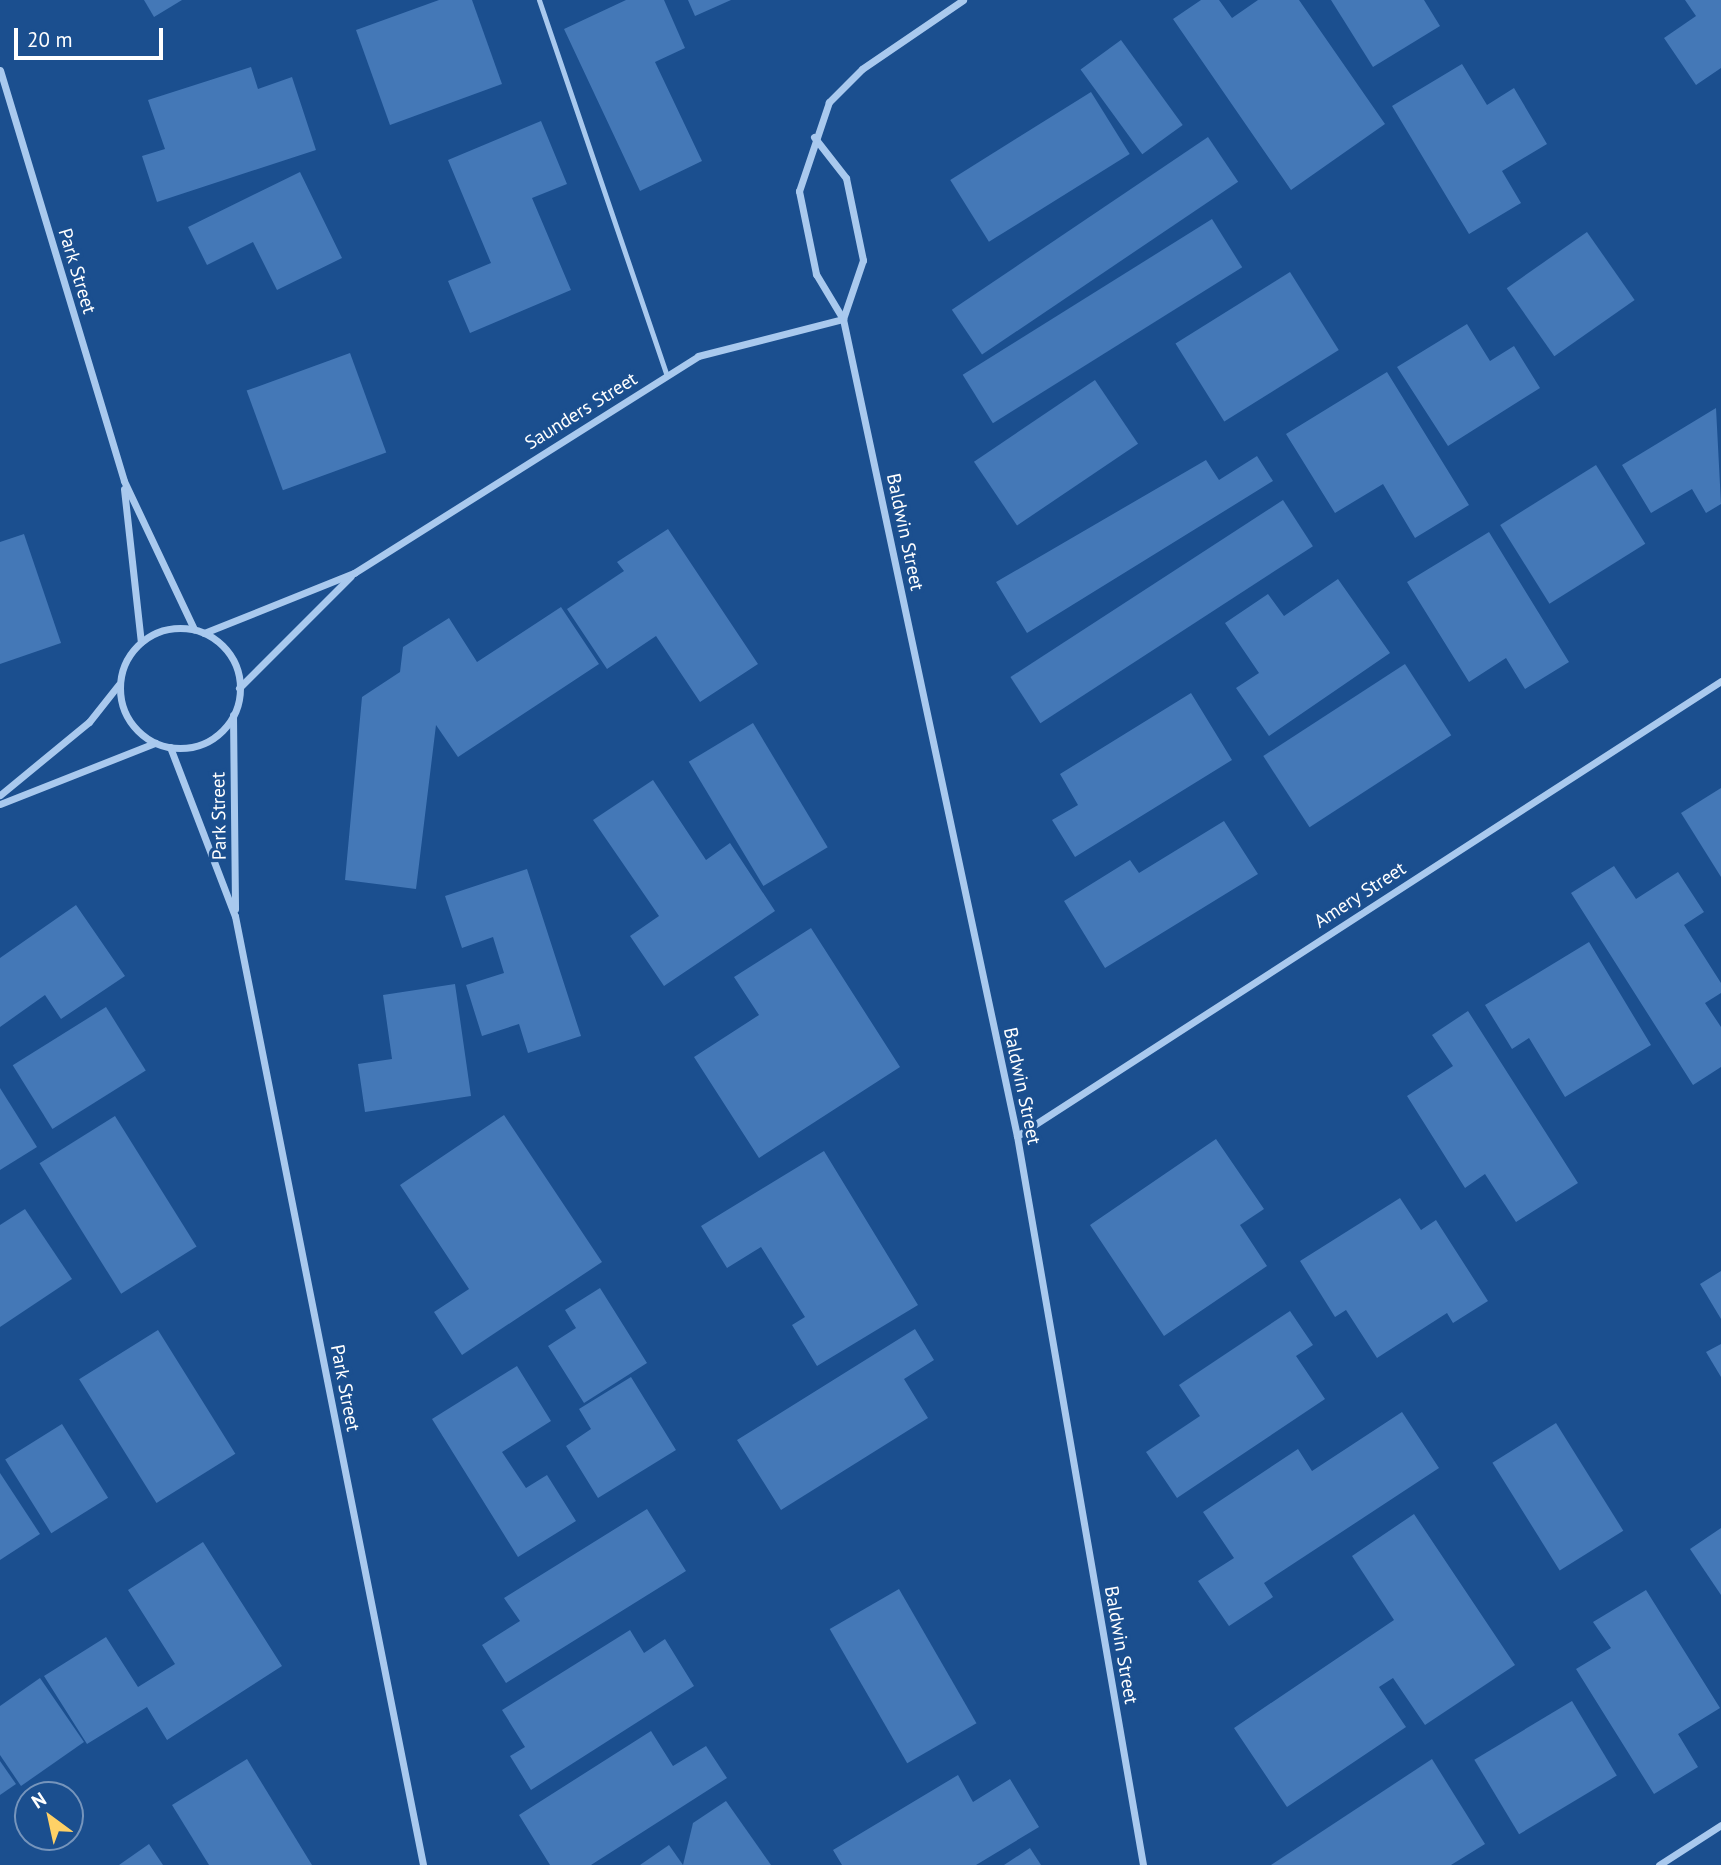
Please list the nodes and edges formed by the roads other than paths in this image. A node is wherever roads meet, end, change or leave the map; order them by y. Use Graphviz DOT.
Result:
graph roads {
  1 [pos="539,0"];
  2 [pos="962,0"];
  3 [pos="0,70"];
  4 [pos="814,137"];
  5 [pos="844,319"];
  6 [pos="667,376"];
  7 [pos="124,481"];
  8 [pos="354,573"];
  9 [pos="194,629"];
  10 [pos="204,633"];
  11 [pos="141,642"];
  12 [pos="1721,681"];
  13 [pos="120,683"];
  14 [pos="239,688"];
  15 [pos="233,715"];
  16 [pos="155,743"];
  17 [pos="170,747"];
  18 [pos="0,795"];
  19 [pos="0,804"];
  20 [pos="235,916"];
  21 [pos="1017,1136"];
  22 [pos="1721,1825"];
  23 [pos="423,1865"];
  24 [pos="1143,1865"];
  25 [pos="1660,1865"];
  1 -- 6 [label="lane"];
  2 -- 4 [label="street"];
  3 -- 7 [label="street, Park Street"];
  4 -- 5 [label="street"];
  4 -- 5 [label="street"];
  5 -- 6 [label="street, Saunders Street"];
  5 -- 21 [label="street, Baldwin Street"];
  6 -- 8 [label="street, Saunders Street"];
  7 -- 9 [label="street, Park Street"];
  7 -- 11 [label="street, Park Street"];
  8 -- 10 [label="street, Saunders Street"];
  8 -- 14 [label="street, Saunders Street"];
  9 -- 10 [label="street"];
  9 -- 11 [label="street"];
  10 -- 14 [label="street"];
  11 -- 13 [label="street"];
  12 -- 21 [label="street, Amery Street"];
  13 -- 16 [label="street"];
  13 -- 18 [label="street"];
  14 -- 15 [label="street"];
  15 -- 17 [label="street"];
  15 -- 20 [label="street, Park Street"];
  16 -- 17 [label="street"];
  16 -- 19 [label="street"];
  17 -- 20 [label="street, Park Street"];
  20 -- 23 [label="street, Park Street"];
  21 -- 24 [label="street, Baldwin Street"];
  22 -- 25 [label="street"];
}
